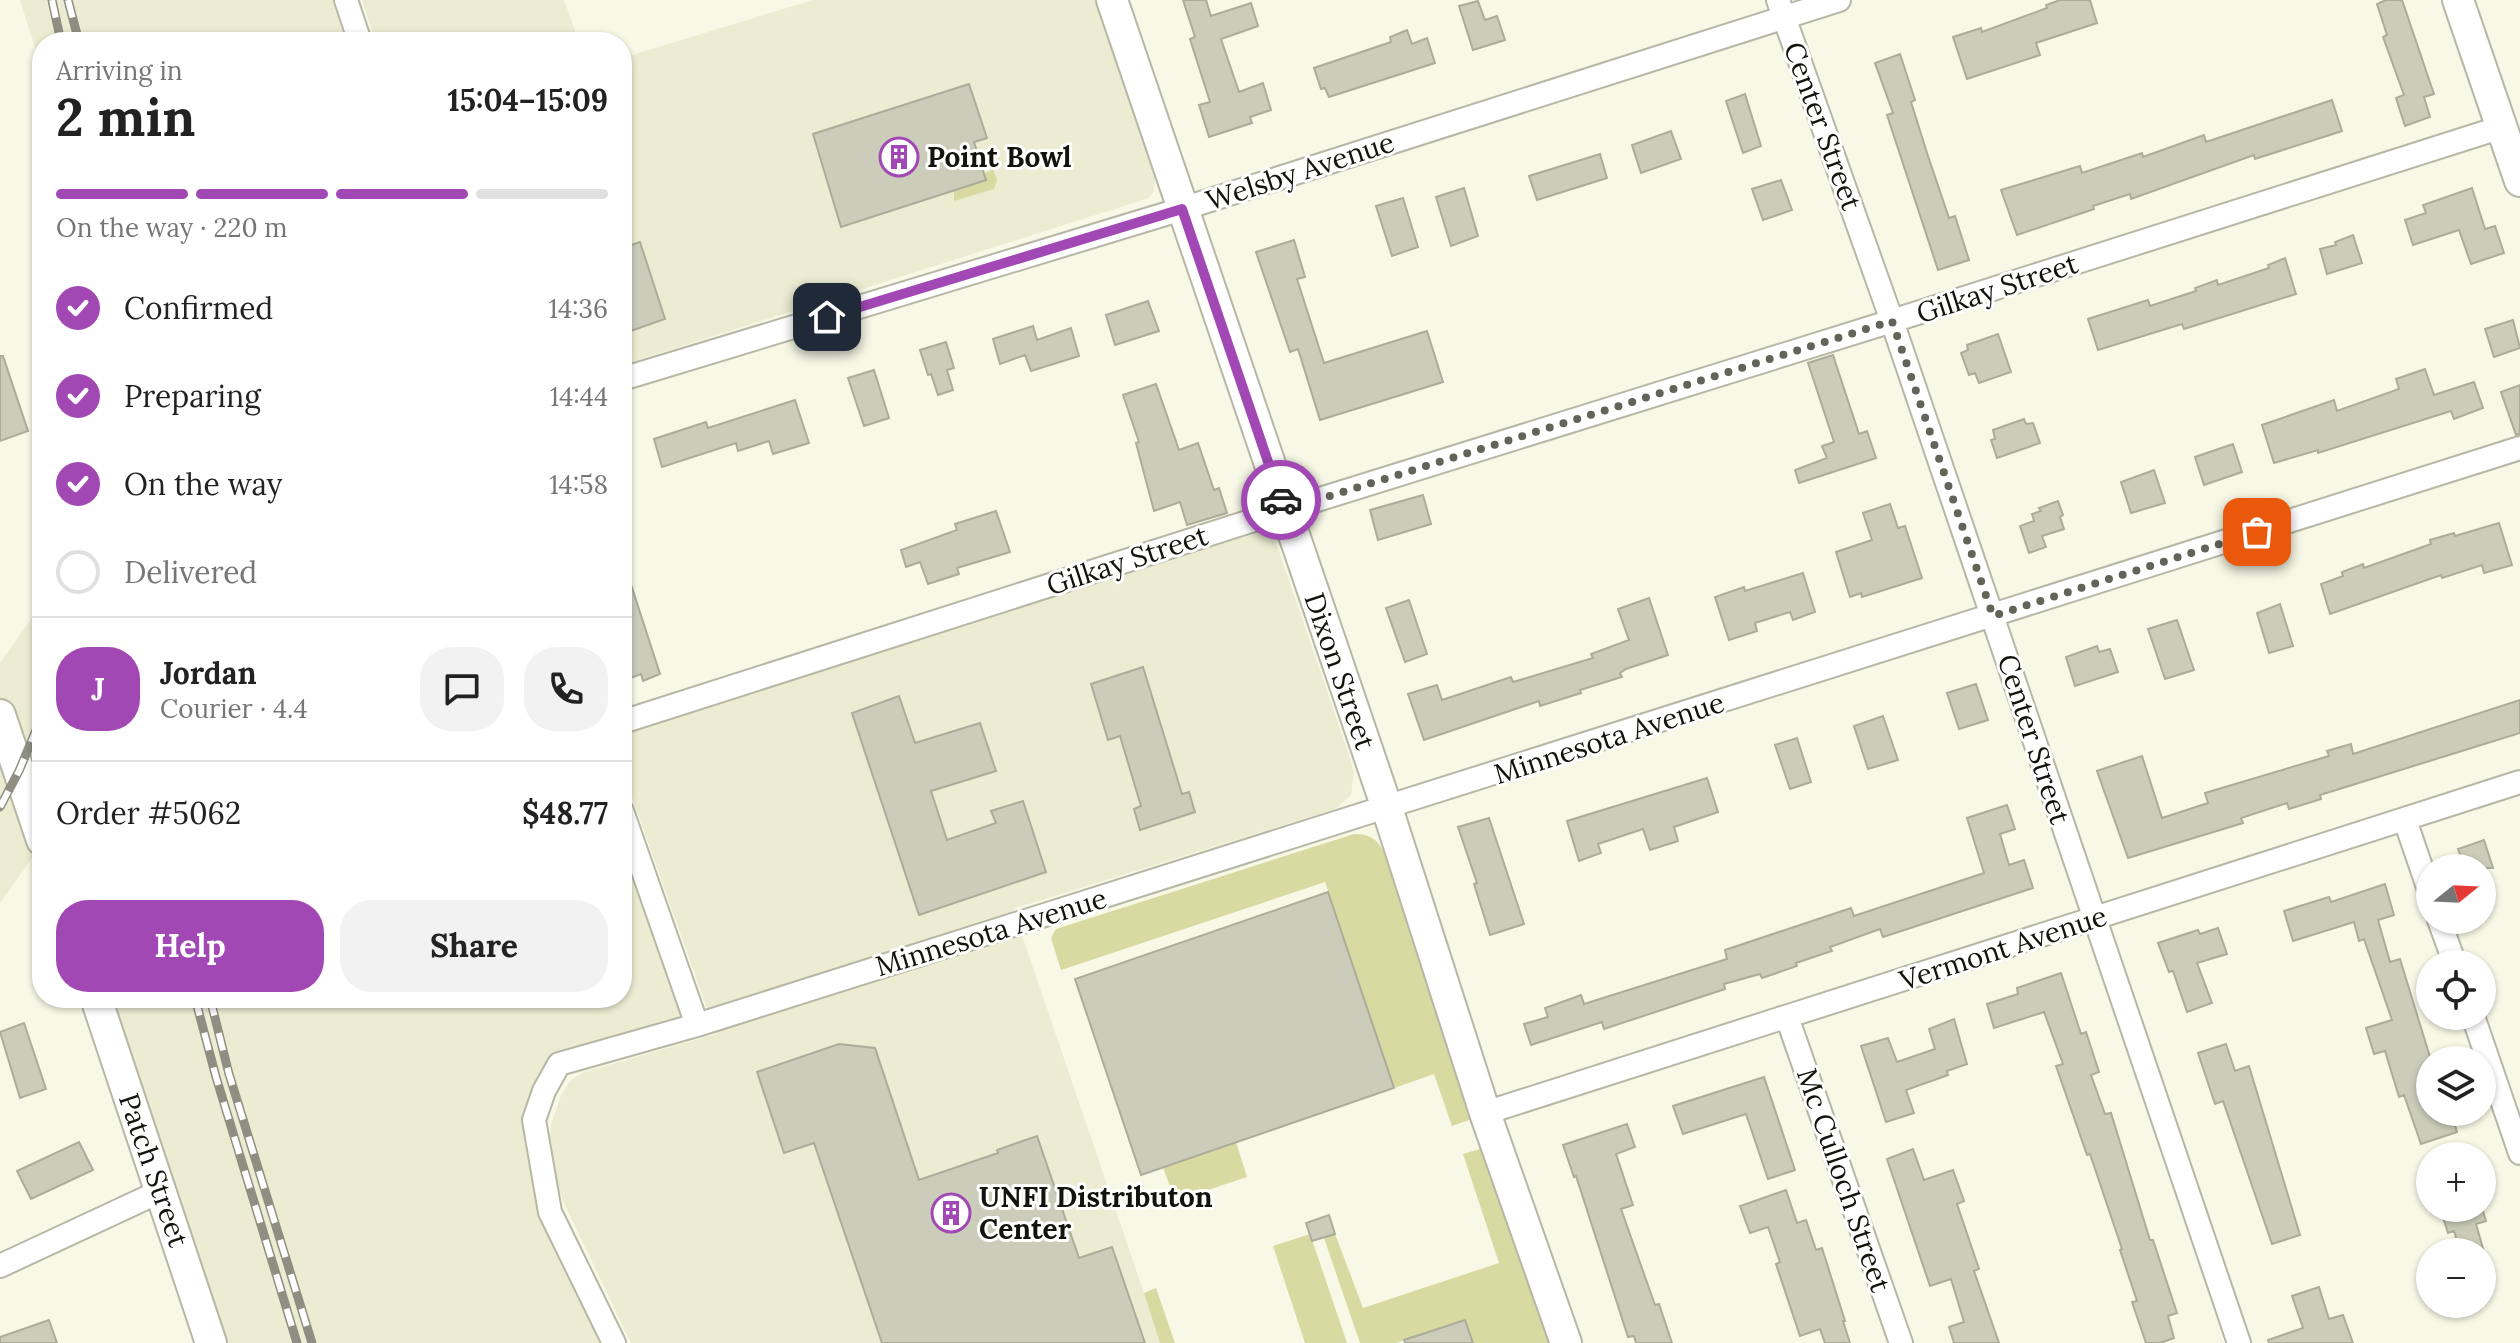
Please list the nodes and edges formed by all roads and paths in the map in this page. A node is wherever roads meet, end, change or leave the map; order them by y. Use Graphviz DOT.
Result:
graph roads {
  1 [pos="346,0"];
  2 [pos="1112,0"];
  3 [pos="1839,0"];
  4 [pos="2458,0"];
  5 [pos="1781,9"];
  6 [pos="357,32"];
  7 [pos="2502,127"];
  8 [pos="2520,181"];
  9 [pos="1182,209"];
  10 [pos="1892,321"];
  11 [pos="632,376"];
  12 [pos="2520,448"];
  13 [pos="1285,510"];
  14 [pos="1993,616"];
  15 [pos="0,715"];
  16 [pos="632,719"];
  17 [pos="2520,782"];
  18 [pos="1387,808"];
  19 [pos="32,810"];
  20 [pos="2405,820"];
  21 [pos="632,840"];
  22 [pos="2417,854"];
  23 [pos="2094,919"];
  24 [pos="99,1008"];
  25 [pos="1787,1017"];
  26 [pos="697,1025"];
  27 [pos="2478,1030"];
  28 [pos="1485,1113"];
  29 [pos="2520,1153"];
  30 [pos="161,1191"];
  31 [pos="0,1266"];
  32 [pos="211,1343"];
  33 [pos="614,1343"];
  34 [pos="1566,1343"];
  35 [pos="1901,1343"];
  36 [pos="2239,1343"];
  1 -- 6 [label="street"];
  2 -- 9 [label="street, Dixon Street"];
  3 -- 5 [label="street, Welsby Avenue"];
  4 -- 7 [label="street"];
  5 -- 9 [label="street, Welsby Avenue"];
  5 -- 10 [label="street, Center Street"];
  7 -- 8 [label="street"];
  7 -- 10 [label="street, Gilkay Street"];
  9 -- 11 [label="street, Welsby Avenue"];
  9 -- 13 [label="street, Dixon Street"];
  10 -- 13 [label="street, Gilkay Street"];
  10 -- 14 [label="street, Center Street"];
  12 -- 14 [label="street, Minnesota Avenue"];
  13 -- 16 [label="street, Gilkay Street"];
  13 -- 18 [label="street, Dixon Street"];
  14 -- 18 [label="street, Minnesota Avenue"];
  14 -- 23 [label="street, Center Street"];
  15 -- 19 [label="street"];
  17 -- 20 [label="street, Vermont Avenue"];
  18 -- 26 [label="street, Minnesota Avenue"];
  18 -- 28 [label="street, Dixon Street"];
  20 -- 22 [label="street"];
  20 -- 23 [label="street, Vermont Avenue"];
  21 -- 26 [label="street"];
  23 -- 25 [label="street, Vermont Avenue"];
  23 -- 36 [label="street, Center Street"];
  24 -- 30 [label="street, Patch Street"];
  25 -- 28 [label="street, Vermont Avenue"];
  25 -- 35 [label="street, Mc Culloch Street"];
  26 -- 33 [label="street, Minnesota Avenue"];
  27 -- 29 [label="street"];
  28 -- 34 [label="street, Dixon Street"];
  30 -- 31 [label="street"];
  30 -- 32 [label="street, Patch Street"];
}
